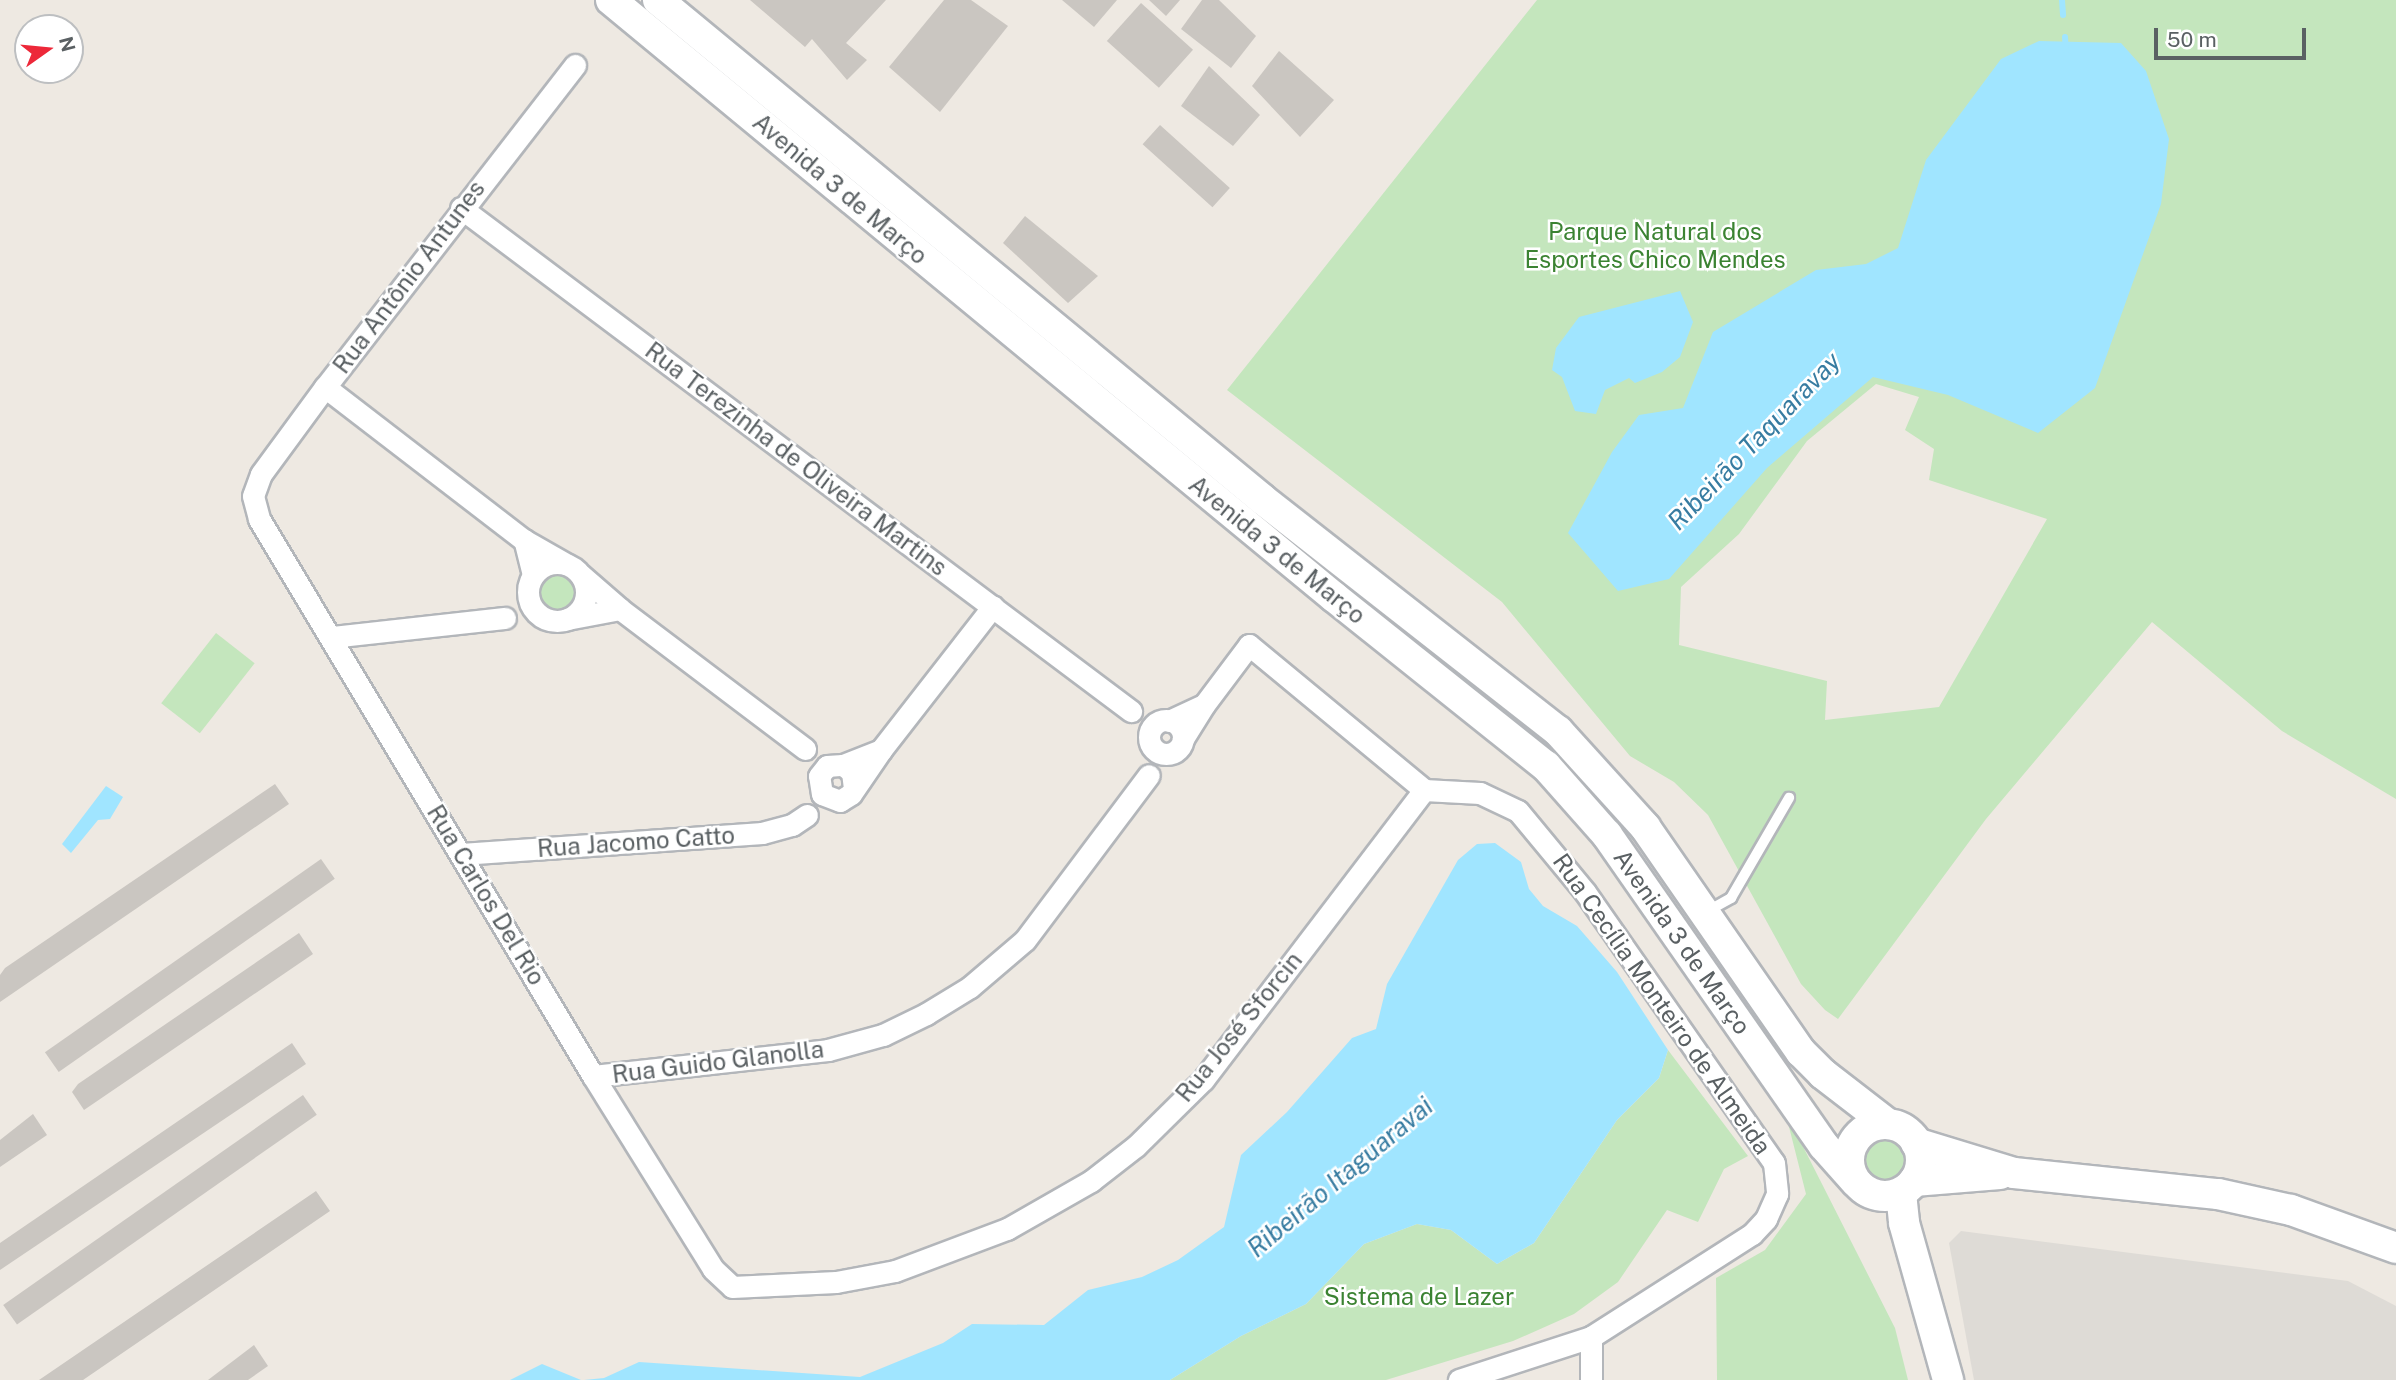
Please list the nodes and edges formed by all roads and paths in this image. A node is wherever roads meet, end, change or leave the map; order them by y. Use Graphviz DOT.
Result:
graph roads {
  1 [pos="611,0"];
  2 [pos="658,0"];
  3 [pos="575,65"];
  4 [pos="461,208"];
  5 [pos="325,387"];
  6 [pos="253,496"];
  7 [pos="524,540"];
  8 [pos="574,570"];
  9 [pos="530,584"];
  10 [pos="993,606"];
  11 [pos="620,609"];
  12 [pos="505,618"];
  13 [pos="558,620"];
  14 [pos="332,637"];
  15 [pos="1204,705"];
  16 [pos="1131,711"];
  17 [pos="1166,720"];
  18 [pos="1149,741"];
  19 [pos="1177,746"];
  20 [pos="805,749"];
  21 [pos="881,750"];
  22 [pos="840,764"];
  23 [pos="1149,775"];
  24 [pos="819,779"];
  25 [pos="1424,790"];
  26 [pos="847,794"];
  27 [pos="1788,799"];
  28 [pos="807,815"];
  29 [pos="461,854"];
  30 [pos="1706,912"];
  31 [pos="593,1076"];
  32 [pos="1888,1124"];
  33 [pos="1916,1143"];
  34 [pos="2014,1173"];
  35 [pos="1860,1186"];
  36 [pos="1908,1187"];
  37 [pos="2396,1248"];
  38 [pos="732,1287"];
  39 [pos="1927,1301"];
  40 [pos="1591,1337"];
  41 [pos="1458,1380"];
  42 [pos="1591,1380"];
  43 [pos="1948,1380"];
  1 -- 35 [label="main road, Avenida 3 de Março"];
  2 -- 30 [label="main road, Avenida 3 de Março"];
  3 -- 4 [label="street, Rua Antônio Antunes"];
  4 -- 5 [label="street, Rua Antônio Antunes"];
  4 -- 10 [label="street, Rua Terezinha de Oliveira Martins"];
  5 -- 6 [label="street, Rua Antônio Antunes"];
  5 -- 7 [label="street"];
  6 -- 14 [label="street, Rua Carlos Del Rio"];
  7 -- 8 [label="street"];
  7 -- 9 [label="street"];
  8 -- 9 [label="street"];
  8 -- 11 [label="street"];
  8 -- 13 [label="street"];
  9 -- 12 [label="street"];
  9 -- 13 [label="street"];
  10 -- 16 [label="street, Rua Terezinha de Oliveira Martins"];
  10 -- 21 [label="street"];
  11 -- 13 [label="street"];
  11 -- 20 [label="street"];
  12 -- 13 [label="street"];
  12 -- 14 [label="street"];
  14 -- 29 [label="street, Rua Carlos Del Rio"];
  15 -- 17 [label="street, Rua Guido Glanolla"];
  15 -- 19 [label="street, Rua Guido Glanolla"];
  15 -- 25 [label="street, Rua Guido Glanolla"];
  16 -- 17 [label="street, Rua Terezinha de Oliveira Martins"];
  16 -- 18 [label="street, Rua Terezinha de Oliveira Martins"];
  17 -- 18 [label="street"];
  17 -- 19 [label="street"];
  18 -- 19 [label="street"];
  18 -- 23 [label="street"];
  19 -- 23 [label="street, Rua Guido Glanolla"];
  20 -- 22 [label="street"];
  20 -- 24 [label="street"];
  21 -- 22 [label="street"];
  21 -- 26 [label="street"];
  22 -- 24 [label="street"];
  22 -- 26 [label="street"];
  23 -- 31 [label="street, Rua Guido Glanolla"];
  24 -- 26 [label="street"];
  24 -- 28 [label="street"];
  25 -- 38 [label="street, Rua José Sforcin"];
  25 -- 40 [label="street, Rua Cecília Monteiro de Almeida"];
  26 -- 28 [label="street, Rua Jacomo Catto"];
  27 -- 30 [label="lane"];
  28 -- 29 [label="street, Rua Jacomo Catto"];
  29 -- 31 [label="street, Rua Carlos Del Rio"];
  30 -- 32 [label="main road, Avenida 3 de Março"];
  31 -- 38 [label="street, Rua Carlos Del Rio"];
  32 -- 33 [label="main road"];
  32 -- 35 [label="main road"];
  33 -- 34 [label="main road"];
  33 -- 36 [label="main road"];
  34 -- 36 [label="main road"];
  34 -- 37 [label="main road"];
  35 -- 36 [label="main road"];
  35 -- 39 [label="main road"];
  36 -- 39 [label="main road"];
  39 -- 43 [label="main road"];
  40 -- 41 [label="street, Rua Cecília Monteiro de Almeida"];
  40 -- 42 [label="street"];
}
